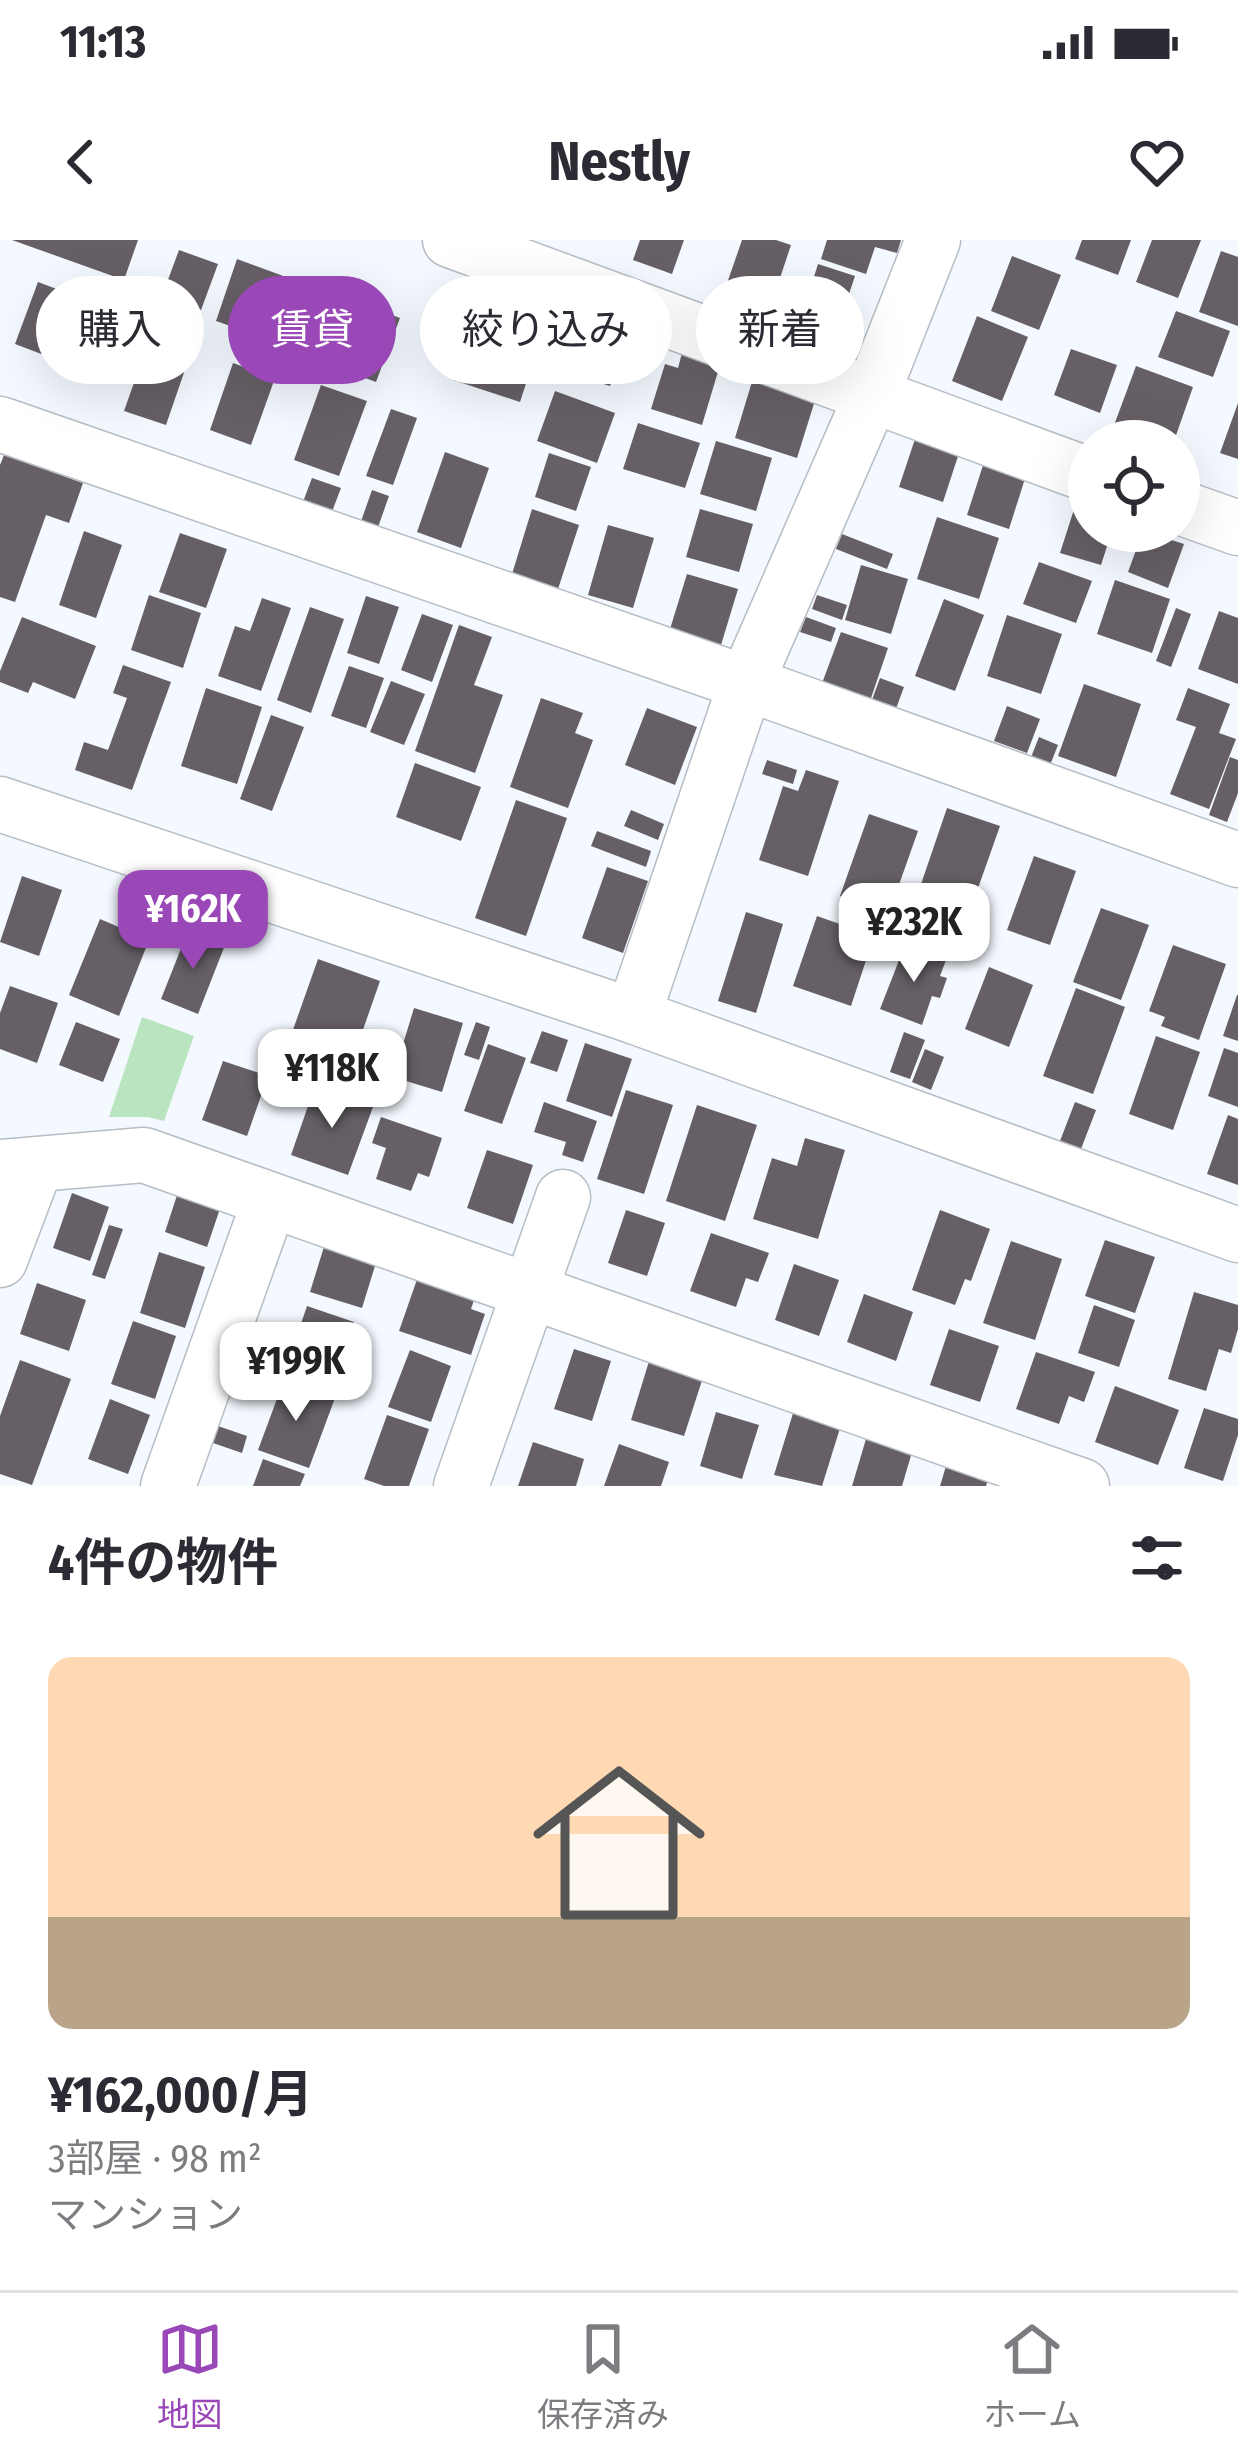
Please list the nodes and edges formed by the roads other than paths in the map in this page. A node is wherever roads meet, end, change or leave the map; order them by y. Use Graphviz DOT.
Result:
graph roads {
  1 [pos="933,240"];
  2 [pos="466,242"];
  3 [pos="871,397"];
  4 [pos="0,424"];
  5 [pos="1068,467"];
  6 [pos="1200,514"];
  7 [pos="1238,528"];
  8 [pos="746,683"];
  9 [pos="0,804"];
  10 [pos="1238,860"];
  11 [pos="633,1016"];
  12 [pos="18,1166"];
  13 [pos="563,1198"];
  14 [pos="270,1200"];
  15 [pos="1238,1235"];
  16 [pos="0,1260"];
  17 [pos="529,1290"];
  18 [pos="168,1486"];
  19 [pos="461,1486"];
  20 [pos="1082,1486"];
  1 -- 3 [label="street"];
  2 -- 3 [label="street"];
  3 -- 5 [label="street"];
  3 -- 8 [label="street"];
  4 -- 8 [label="street"];
  6 -- 7 [label="street"];
  8 -- 10 [label="street"];
  8 -- 11 [label="street"];
  9 -- 11 [label="street"];
  11 -- 15 [label="street"];
  12 -- 14 [label="street"];
  12 -- 16 [label="street"];
  13 -- 17 [label="street"];
  14 -- 17 [label="street"];
  14 -- 18 [label="street"];
  17 -- 19 [label="street"];
  17 -- 20 [label="street"];
}
